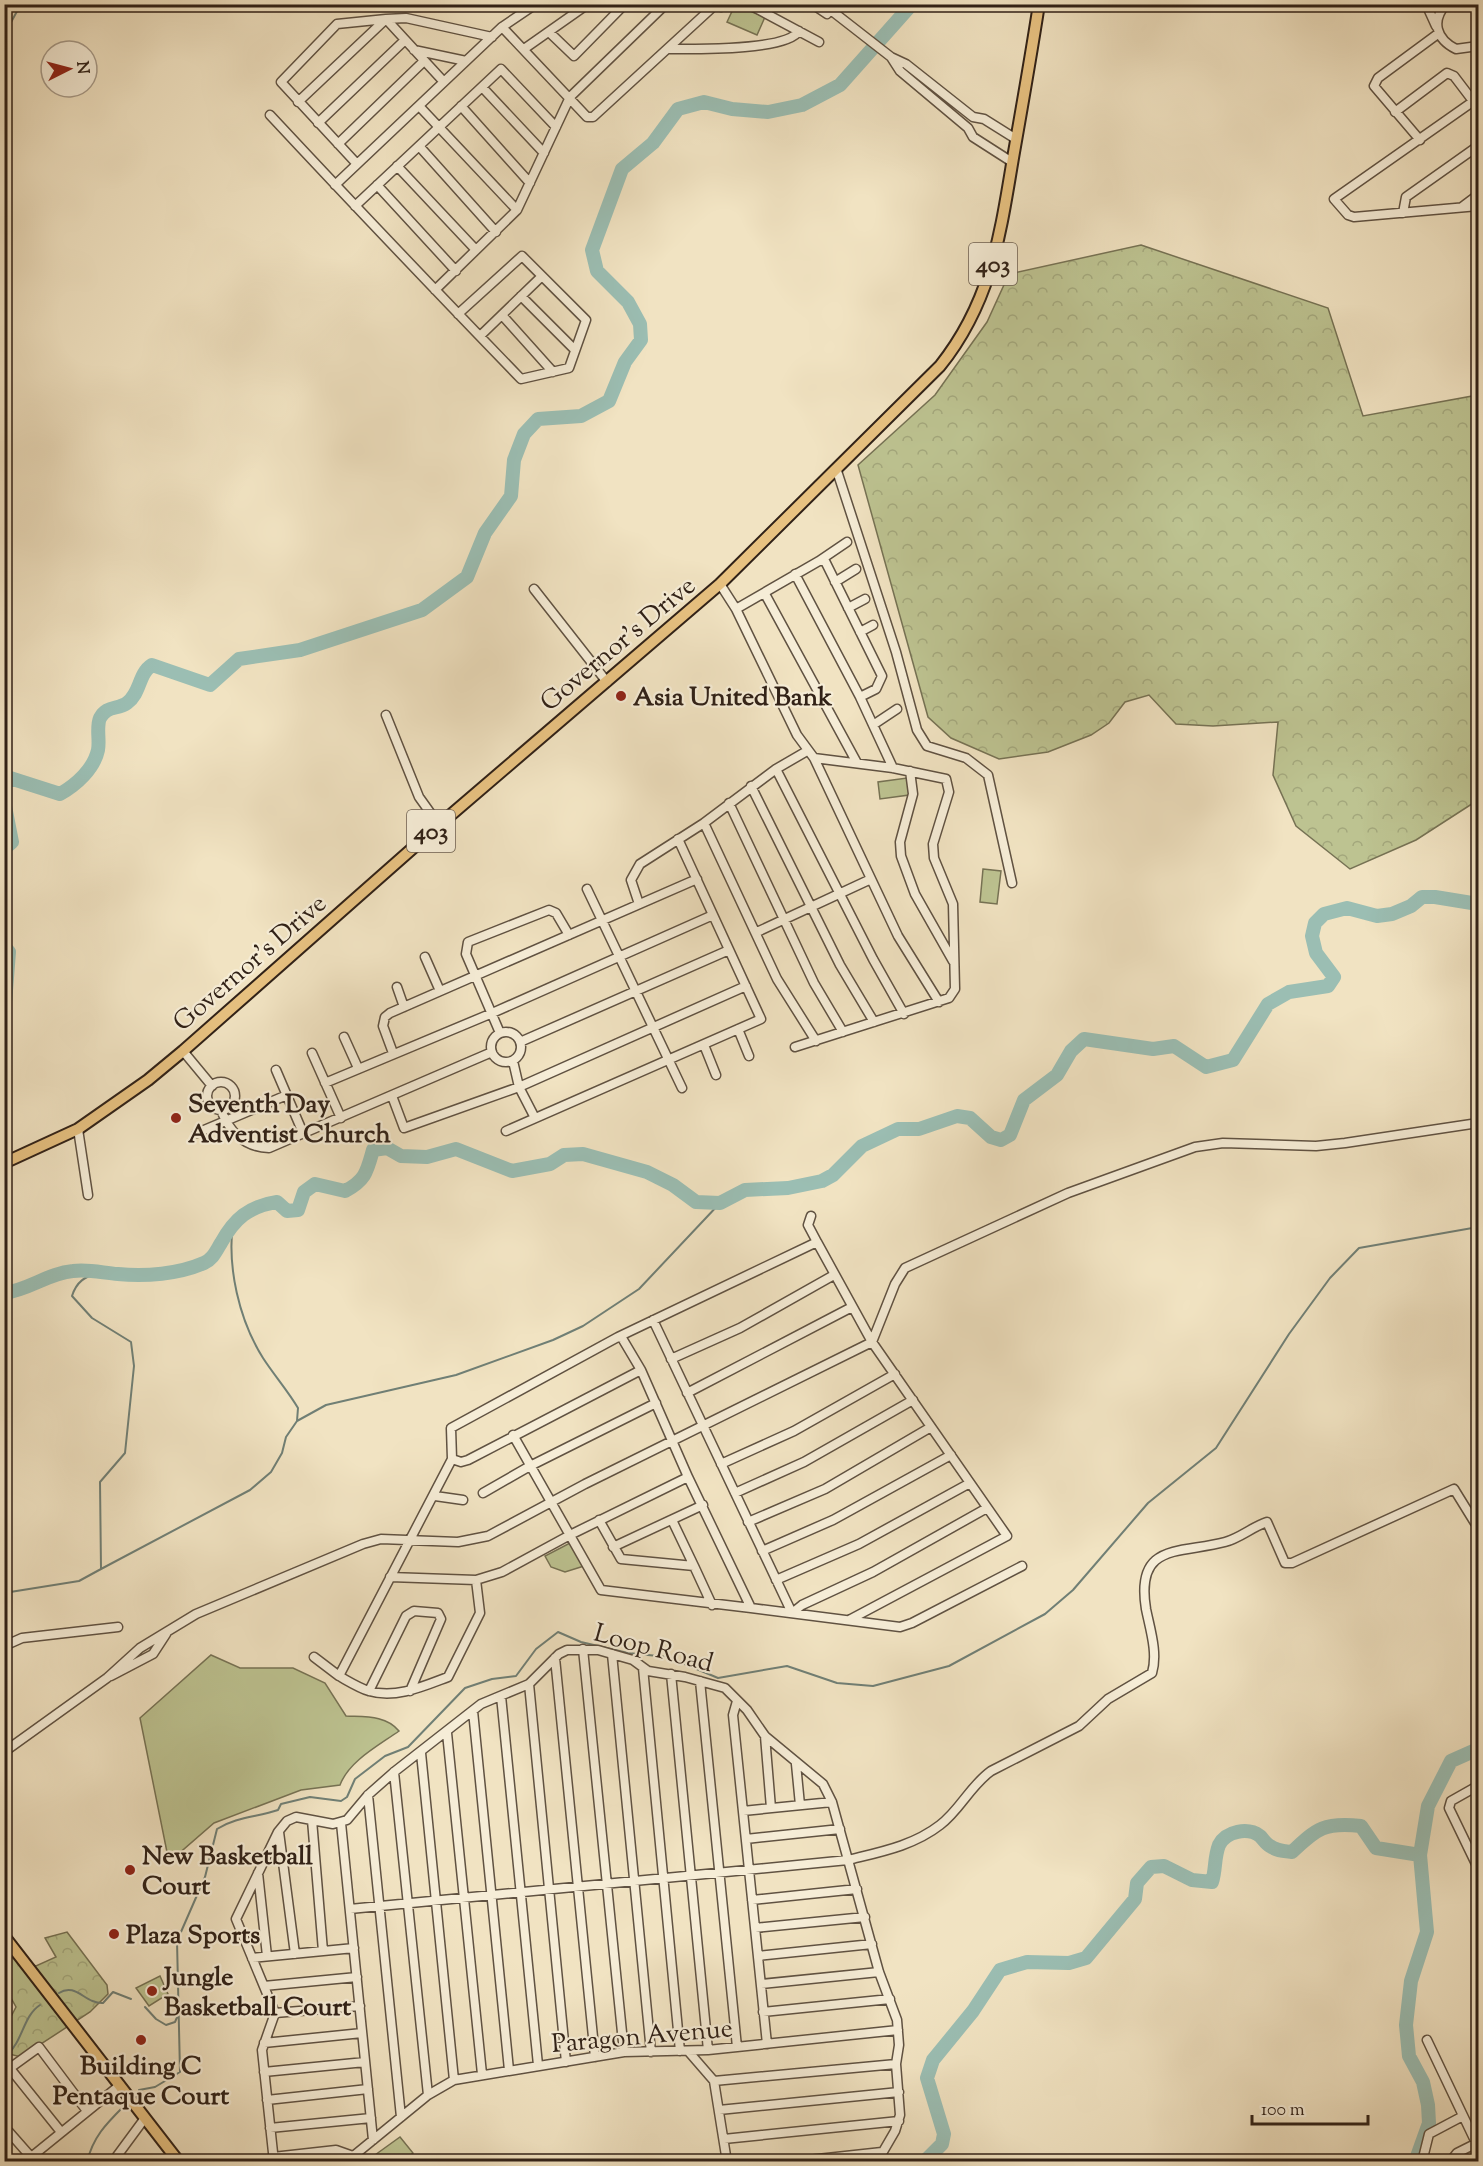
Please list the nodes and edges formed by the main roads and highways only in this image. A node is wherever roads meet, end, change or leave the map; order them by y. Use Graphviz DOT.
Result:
graph roads {
  1 [pos="1040,4"];
  2 [pos="4,1162"];
  3 [pos="4,1936"];
  4 [pos="178,2162"];
  1 -- 2 [label="main road, Governor's Drive / 403"];
  3 -- 4 [label="main road"];
}
